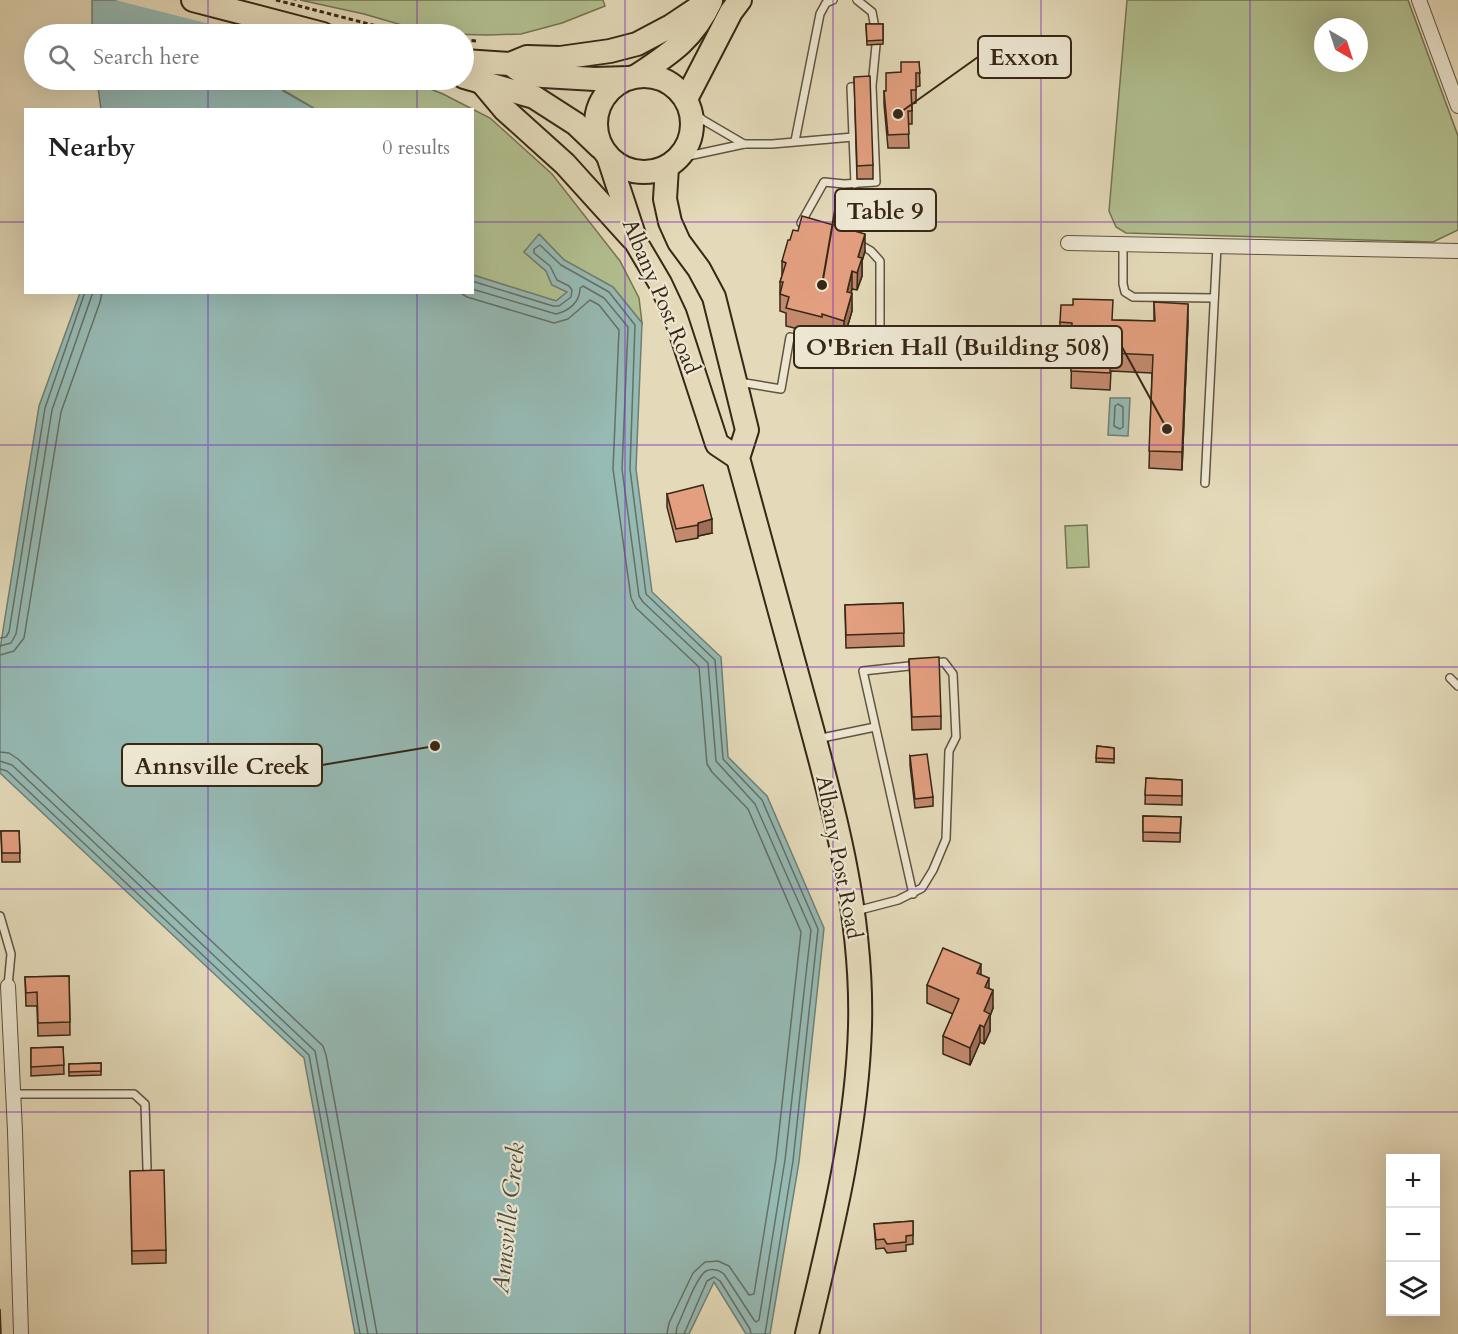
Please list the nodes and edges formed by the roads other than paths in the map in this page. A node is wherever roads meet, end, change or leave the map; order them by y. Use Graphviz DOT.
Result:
graph roads {
  1 [pos="194,0"];
  2 [pos="710,0"];
  3 [pos="740,0"];
  4 [pos="833,0"];
  5 [pos="857,0"];
  6 [pos="1419,0"];
  7 [pos="285,24"];
  8 [pos="875,28"];
  9 [pos="876,45"];
  10 [pos="474,62"];
  11 [pos="510,64"];
  12 [pos="633,76"];
  13 [pos="474,80"];
  14 [pos="474,81"];
  15 [pos="873,86"];
  16 [pos="688,104"];
  17 [pos="1458,106"];
  18 [pos="853,137"];
  19 [pos="795,141"];
  20 [pos="744,144"];
  21 [pos="604,153"];
  22 [pos="673,162"];
  23 [pos="855,184"];
  24 [pos="810,228"];
  25 [pos="1458,240"];
  26 [pos="850,241"];
  27 [pos="1068,243"];
  28 [pos="637,244"];
  29 [pos="1123,244"];
  30 [pos="1217,246"];
  31 [pos="1442,250"];
  32 [pos="1458,250"];
  33 [pos="1214,298"];
  34 [pos="735,381"];
  35 [pos="738,458"];
  36 [pos="1205,483"];
  37 [pos="1450,678"];
  38 [pos="1458,686"];
  39 [pos="875,727"];
  40 [pos="815,740"];
  41 [pos="913,894"];
  42 [pos="854,911"];
  43 [pos="0,916"];
  44 [pos="8,986"];
  45 [pos="14,1095"];
  46 [pos="147,1168"];
  47 [pos="21,1334"];
  48 [pos="807,1334"];
  1 -- 7 [label="highway"];
  2 -- 11 [label="highway"];
  2 -- 12 [label="highway"];
  3 -- 16 [label="highway"];
  4 -- 19 [label="lane"];
  5 -- 8 [label="lane"];
  6 -- 17 [label="street"];
  9 -- 15 [label="lane"];
  10 -- 11 [label="highway"];
  11 -- 12 [label="highway"];
  12 -- 16 [label="highway"];
  12 -- 21 [label="highway"];
  13 -- 21 [label="highway"];
  14 -- 28 [label="highway"];
  15 -- 18 [label="lane"];
  15 -- 23 [label="lane"];
  16 -- 20 [label="lane"];
  16 -- 22 [label="highway"];
  18 -- 19 [label="lane"];
  18 -- 23 [label="lane"];
  19 -- 20 [label="lane"];
  20 -- 22 [label="lane"];
  21 -- 22 [label="highway"];
  21 -- 28 [label="highway, Albany Post Road"];
  22 -- 34 [label="highway, Albany Post Road"];
  23 -- 24 [label="lane"];
  25 -- 31 [label="street"];
  26 -- 34 [label="lane"];
  27 -- 29 [label="street"];
  28 -- 35 [label="highway, Albany Post Road"];
  29 -- 30 [label="street"];
  29 -- 33 [label="lane"];
  30 -- 31 [label="street"];
  30 -- 33 [label="lane"];
  31 -- 32 [label="street"];
  33 -- 36 [label="lane"];
  34 -- 35 [label="highway, Albany Post Road"];
  35 -- 40 [label="highway, Albany Post Road"];
  37 -- 38 [label="lane"];
  39 -- 40 [label="lane"];
  39 -- 41 [label="lane"];
  39 -- 41 [label="lane"];
  40 -- 42 [label="highway, Albany Post Road"];
  41 -- 42 [label="lane"];
  42 -- 48 [label="highway, Albany Post Road"];
  43 -- 44 [label="lane"];
  44 -- 45 [label="street"];
  45 -- 46 [label="lane"];
  45 -- 47 [label="street"];
}
